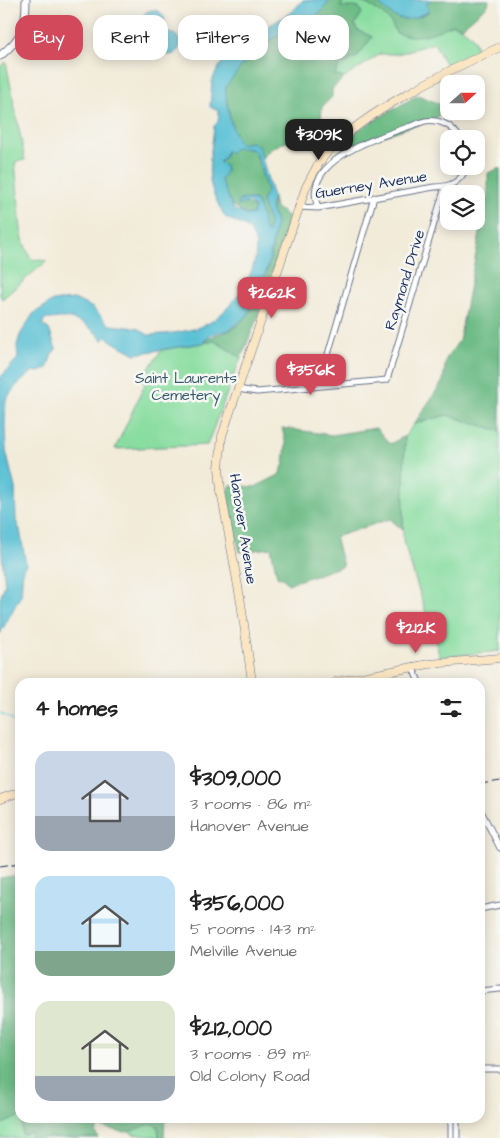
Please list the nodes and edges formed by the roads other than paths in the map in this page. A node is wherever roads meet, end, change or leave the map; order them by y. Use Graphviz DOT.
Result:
graph roads {
  1 [pos="26,0"];
  2 [pos="500,47"];
  3 [pos="0,56"];
  4 [pos="452,130"];
  5 [pos="461,175"];
  6 [pos="451,185"];
  7 [pos="440,188"];
  8 [pos="374,197"];
  9 [pos="440,204"];
  10 [pos="298,207"];
  11 [pos="318,208"];
  12 [pos="319,385"];
  13 [pos="237,388"];
  14 [pos="500,658"];
  15 [pos="412,666"];
  16 [pos="251,678"];
  17 [pos="355,678"];
  18 [pos="417,678"];
  19 [pos="15,794"];
  20 [pos="0,800"];
  21 [pos="485,819"];
  22 [pos="500,848"];
  23 [pos="500,905"];
  24 [pos="485,908"];
  25 [pos="500,989"];
  26 [pos="485,990"];
  27 [pos="500,1069"];
  28 [pos="485,1070"];
  29 [pos="451,1123"];
  30 [pos="457,1123"];
  31 [pos="451,1138"];
  32 [pos="457,1138"];
  1 -- 3 [label="street"];
  2 -- 10 [label="main road, Hanover Avenue"];
  4 -- 11 [label="street"];
  5 -- 6 [label="street, Guerney Avenue"];
  7 -- 8 [label="street, Guerney Avenue"];
  8 -- 11 [label="street, Guerney Avenue"];
  8 -- 12 [label="street"];
  9 -- 12 [label="street, Raymond Drive"];
  10 -- 11 [label="street, Guerney Avenue"];
  10 -- 13 [label="main road, Hanover Avenue"];
  12 -- 13 [label="street"];
  13 -- 16 [label="main road, Hanover Avenue"];
  14 -- 15 [label="main road"];
  15 -- 17 [label="main road"];
  15 -- 18 [label="street"];
  19 -- 20 [label="main road"];
  21 -- 22 [label="street"];
  23 -- 24 [label="street"];
  25 -- 26 [label="street"];
  27 -- 28 [label="street"];
  29 -- 31 [label="street"];
  30 -- 32 [label="street"];
}
